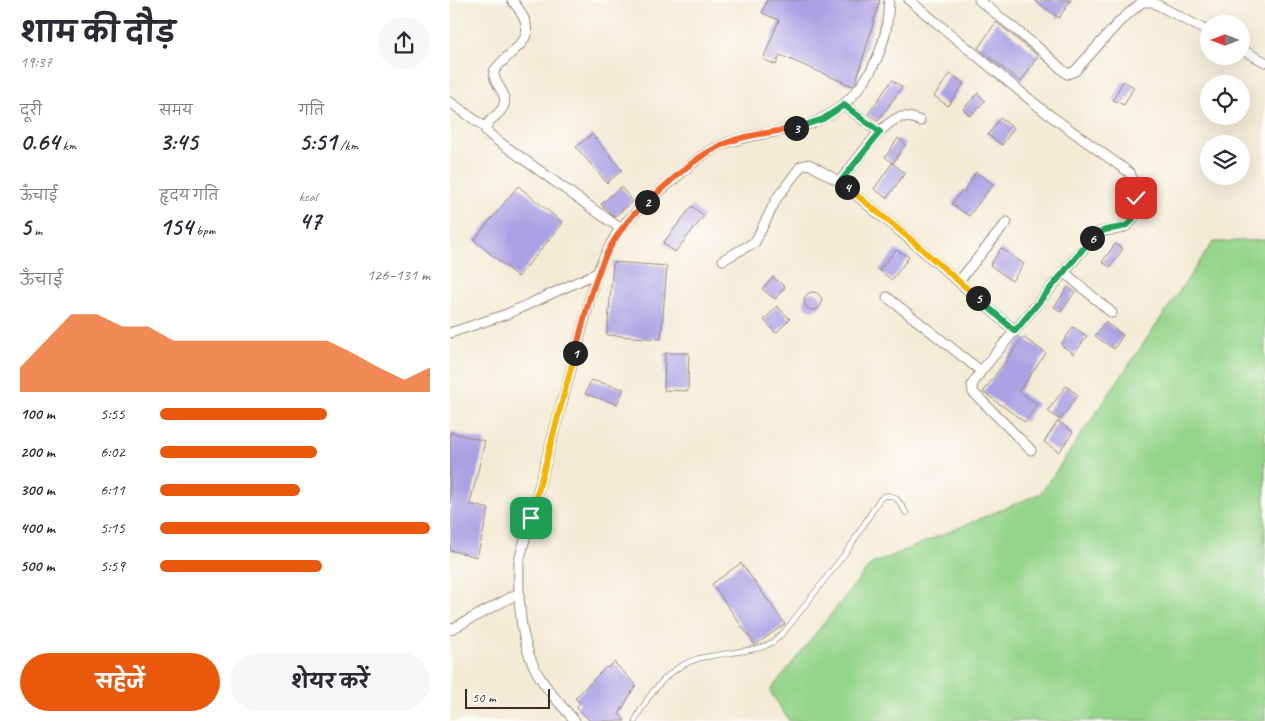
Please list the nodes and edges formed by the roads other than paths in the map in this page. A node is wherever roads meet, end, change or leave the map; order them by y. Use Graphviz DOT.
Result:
graph roads {
  1 [pos="512,0"];
  2 [pos="889,0"];
  3 [pos="909,0"];
  4 [pos="979,0"];
  5 [pos="1200,27"];
  6 [pos="1250,54"];
  7 [pos="1265,62"];
  8 [pos="450,102"];
  9 [pos="844,105"];
  10 [pos="920,121"];
  11 [pos="486,128"];
  12 [pos="880,132"];
  13 [pos="840,182"];
  14 [pos="1007,222"];
  15 [pos="621,229"];
  16 [pos="723,260"];
  17 [pos="1064,272"];
  18 [pos="597,273"];
  19 [pos="959,281"];
  20 [pos="887,297"];
  21 [pos="1112,313"];
  22 [pos="1015,331"];
  23 [pos="450,333"];
  24 [pos="981,370"];
  25 [pos="1031,450"];
  26 [pos="906,513"];
  27 [pos="519,593"];
  28 [pos="450,630"];
  29 [pos="575,721"];
  30 [pos="635,721"];
  1 -- 11 [label="street"];
  2 -- 9 [label="street"];
  3 -- 17 [label="street"];
  4 -- 5 [label="street"];
  6 -- 7 [label="street"];
  8 -- 11 [label="street"];
  9 -- 12 [label="street"];
  9 -- 15 [label="street"];
  10 -- 12 [label="street"];
  11 -- 15 [label="street"];
  12 -- 13 [label="street"];
  13 -- 16 [label="street"];
  13 -- 19 [label="street"];
  14 -- 19 [label="street"];
  15 -- 18 [label="street"];
  17 -- 21 [label="street"];
  17 -- 22 [label="street"];
  18 -- 23 [label="street"];
  18 -- 27 [label="street"];
  19 -- 22 [label="street"];
  20 -- 24 [label="street"];
  22 -- 24 [label="street"];
  24 -- 25 [label="street"];
  26 -- 30 [label="lane"];
  27 -- 28 [label="street"];
  27 -- 29 [label="street"];
}
